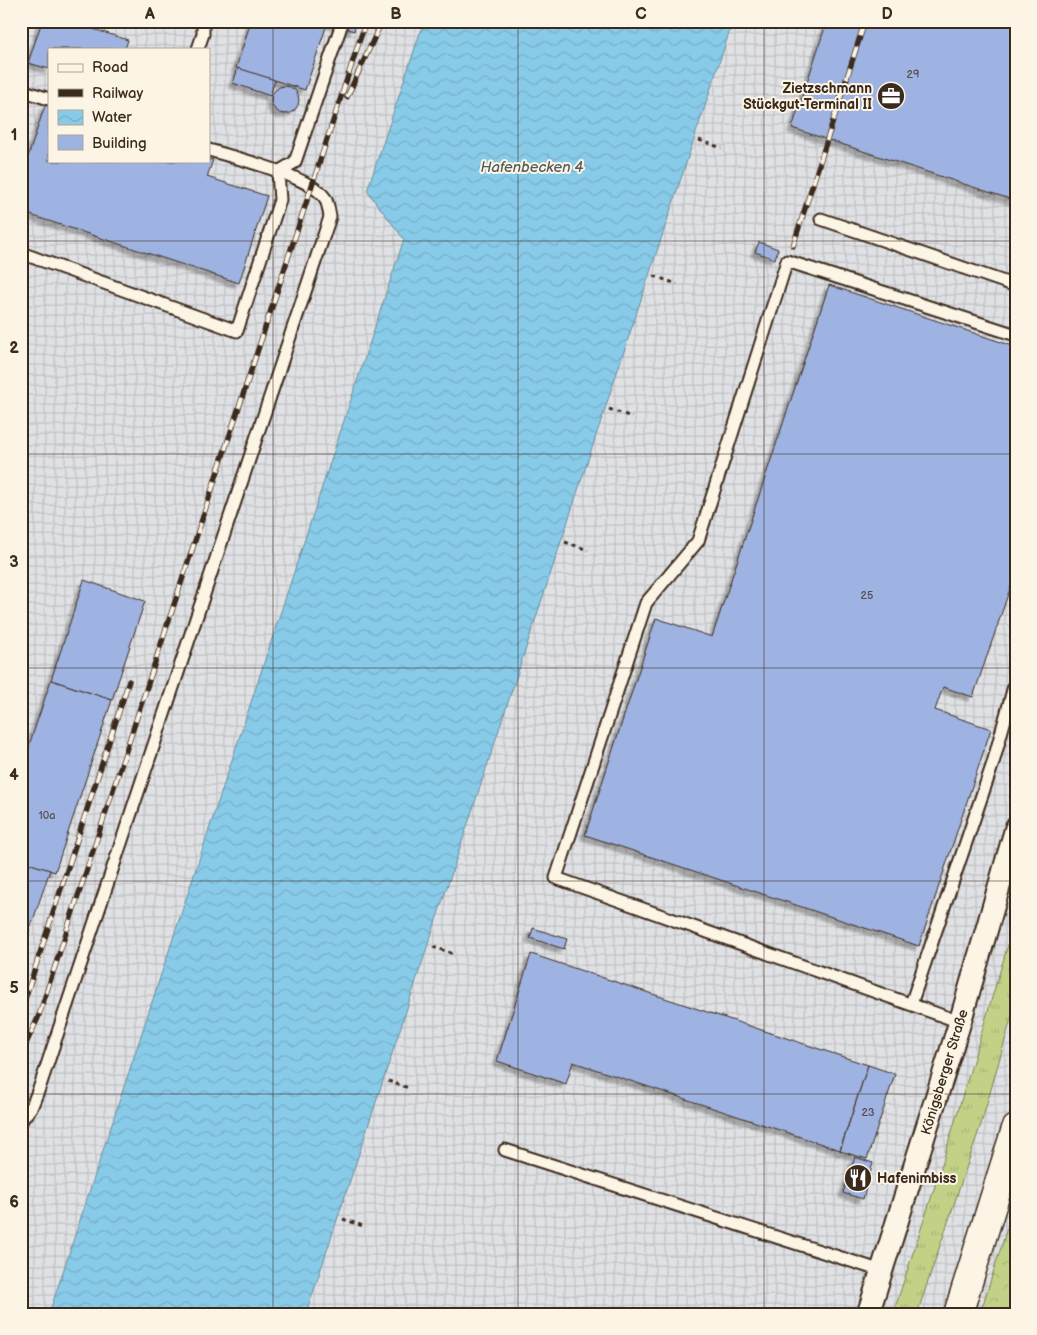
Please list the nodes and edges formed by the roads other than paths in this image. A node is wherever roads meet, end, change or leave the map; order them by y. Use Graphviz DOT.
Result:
graph roads {
  1 [pos="203,21"];
  2 [pos="341,26"];
  3 [pos="198,48"];
  4 [pos="21,90"];
  5 [pos="48,99"];
  6 [pos="210,150"];
  7 [pos="278,172"];
  8 [pos="821,219"];
  9 [pos="21,253"];
  10 [pos="1016,286"];
  11 [pos="1016,335"];
  12 [pos="1016,679"];
  13 [pos="1016,828"];
  14 [pos="911,1004"];
  15 [pos="960,1022"];
  16 [pos="21,1121"];
  17 [pos="1016,1129"];
  18 [pos="505,1150"];
  19 [pos="882,1272"];
  20 [pos="868,1314"];
  21 [pos="958,1314"];
  1 -- 3 [label="lane"];
  2 -- 7 [label="lane"];
  4 -- 5 [label="lane"];
  6 -- 7 [label="lane"];
  7 -- 9 [label="lane"];
  7 -- 16 [label="lane"];
  8 -- 10 [label="lane"];
  11 -- 14 [label="lane"];
  12 -- 14 [label="lane"];
  13 -- 15 [label="street, Königsberger Straße"];
  14 -- 15 [label="lane"];
  15 -- 19 [label="street, Königsberger Straße"];
  17 -- 21 [label="main road"];
  18 -- 19 [label="lane"];
  19 -- 20 [label="street, Königsberger Straße"];
}
